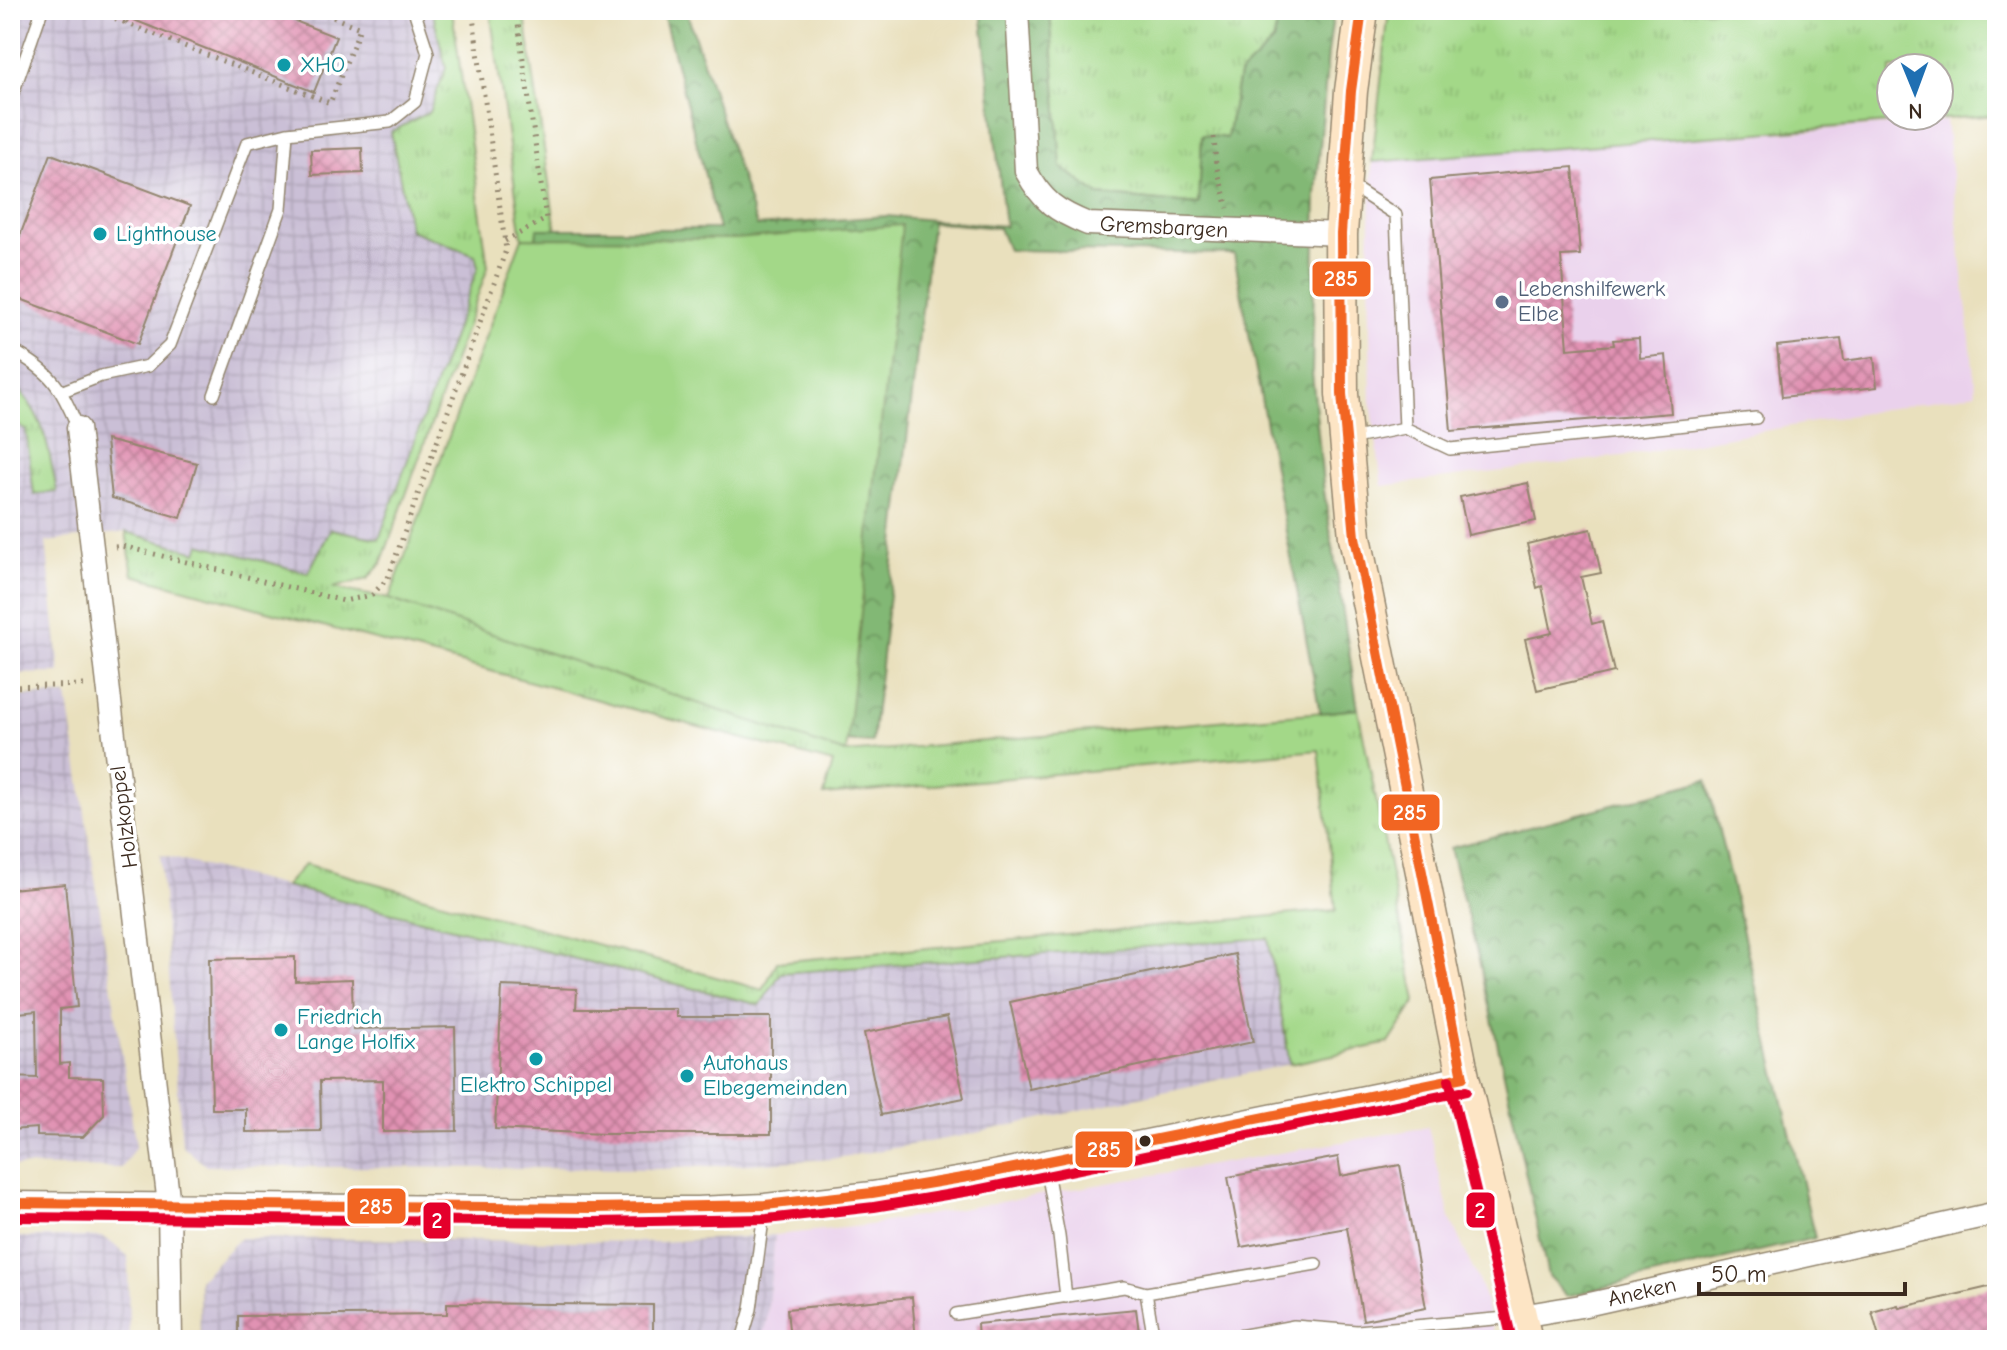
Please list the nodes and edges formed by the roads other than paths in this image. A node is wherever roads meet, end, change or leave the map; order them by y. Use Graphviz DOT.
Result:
graph roads {
  1 [pos="42,10"];
  2 [pos="414,10"];
  3 [pos="1017,10"];
  4 [pos="1362,10"];
  5 [pos="10,102"];
  6 [pos="287,133"];
  7 [pos="1344,181"];
  8 [pos="1341,234"];
  9 [pos="10,349"];
  10 [pos="63,391"];
  11 [pos="214,395"];
  12 [pos="1756,418"];
  13 [pos="78,428"];
  14 [pos="1405,428"];
  15 [pos="1346,440"];
  16 [pos="1463,1077"];
  17 [pos="1045,1160"];
  18 [pos="10,1203"];
  19 [pos="169,1205"];
  20 [pos="765,1205"];
  21 [pos="1997,1213"];
  22 [pos="1316,1264"];
  23 [pos="1146,1293"];
  24 [pos="1066,1297"];
  25 [pos="956,1314"];
  26 [pos="1523,1328"];
  27 [pos="171,1340"];
  28 [pos="742,1340"];
  29 [pos="1159,1340"];
  30 [pos="1217,1340"];
  1 -- 5 [label="lane"];
  2 -- 6 [label="lane"];
  3 -- 8 [label="street, Gremsbargen"];
  4 -- 7 [label="main road"];
  6 -- 10 [label="lane"];
  6 -- 11 [label="lane"];
  7 -- 8 [label="main road"];
  7 -- 14 [label="lane"];
  8 -- 15 [label="main road"];
  9 -- 10 [label="lane"];
  10 -- 13 [label="lane"];
  12 -- 14 [label="lane"];
  13 -- 19 [label="street, Holzkoppel"];
  14 -- 15 [label="lane"];
  15 -- 16 [label="main road"];
  16 -- 17 [label="street"];
  16 -- 26 [label="main road"];
  17 -- 20 [label="street"];
  17 -- 24 [label="lane"];
  18 -- 19 [label="street"];
  19 -- 20 [label="street"];
  19 -- 27 [label="street, Holzkoppel"];
  20 -- 28 [label="lane"];
  21 -- 26 [label="street, Aneken"];
  22 -- 23 [label="lane"];
  23 -- 24 [label="lane"];
  23 -- 29 [label="lane"];
  24 -- 25 [label="lane"];
  26 -- 30 [label="lane"];
}
